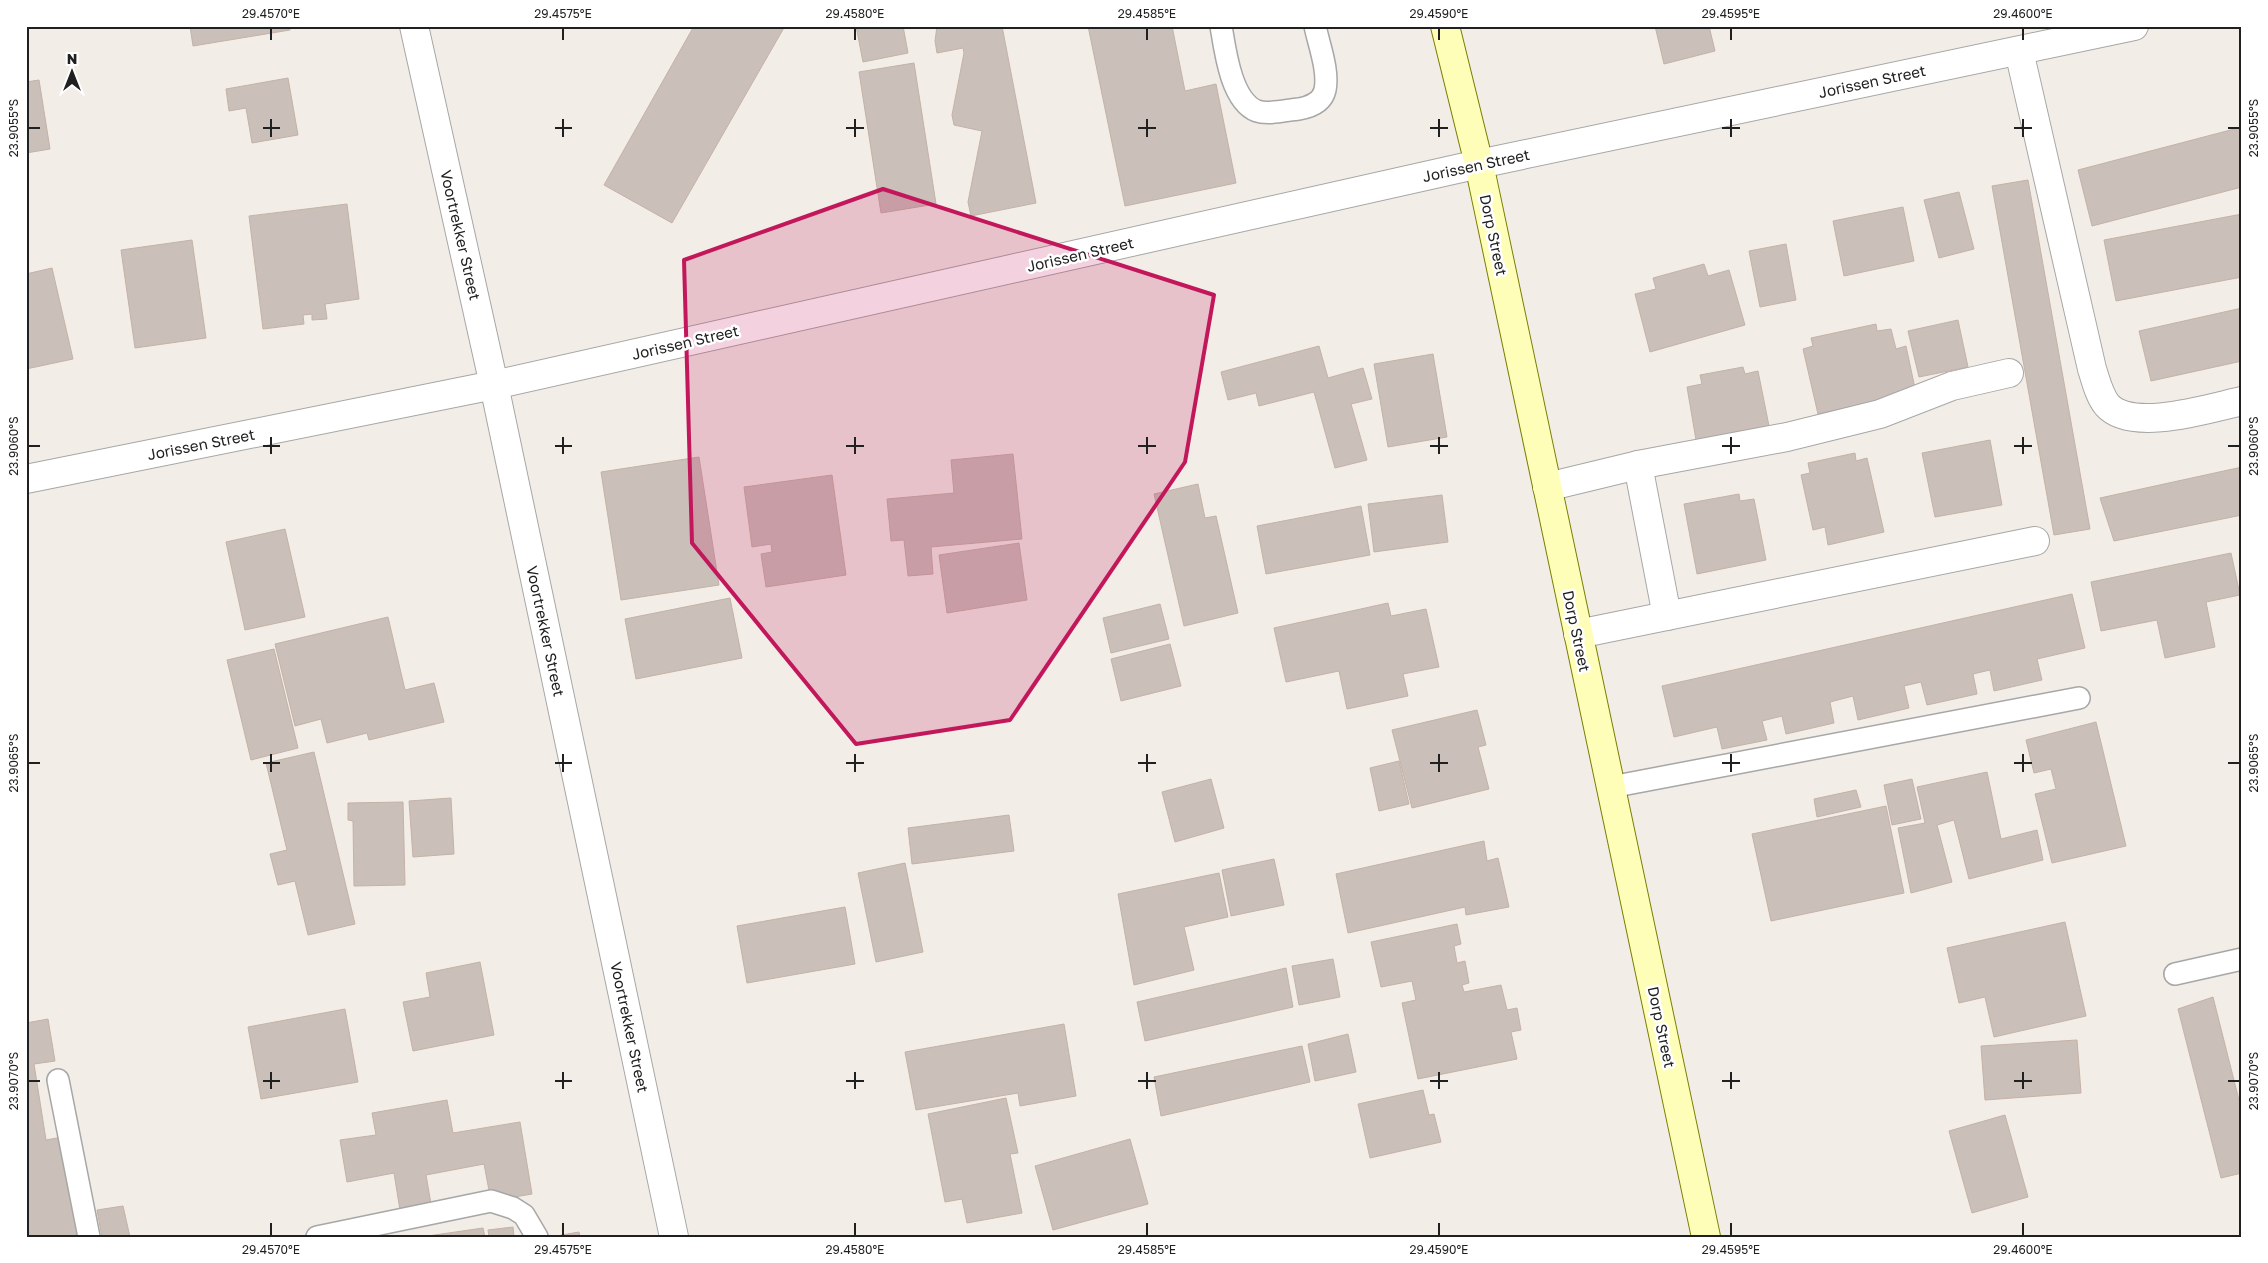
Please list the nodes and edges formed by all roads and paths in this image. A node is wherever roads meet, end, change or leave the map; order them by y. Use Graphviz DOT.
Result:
graph roads {
  1 [pos="414,26"];
  2 [pos="1221,26"];
  3 [pos="1315,26"];
  4 [pos="1445,26"];
  5 [pos="2134,26"];
  6 [pos="2019,50"];
  7 [pos="1479,164"];
  8 [pos="2009,373"];
  9 [pos="494,385"];
  10 [pos="2242,401"];
  11 [pos="1638,465"];
  12 [pos="26,479"];
  13 [pos="1547,488"];
  14 [pos="2035,541"];
  15 [pos="1667,616"];
  16 [pos="1578,634"];
  17 [pos="2079,698"];
  18 [pos="1611,787"];
  19 [pos="2242,959"];
  20 [pos="2175,974"];
  21 [pos="58,1080"];
  22 [pos="89,1237"];
  23 [pos="317,1237"];
  24 [pos="536,1237"];
  25 [pos="674,1237"];
  26 [pos="1706,1237"];
  1 -- 9 [label="street, Voortrekker Street"];
  2 -- 3 [label="lane"];
  4 -- 7 [label="street, Dorp Street"];
  5 -- 6 [label="street, Jorissen Street"];
  6 -- 7 [label="street, Jorissen Street"];
  6 -- 10 [label="street"];
  7 -- 9 [label="street, Jorissen Street"];
  7 -- 13 [label="street, Dorp Street"];
  8 -- 11 [label="street"];
  9 -- 12 [label="street, Jorissen Street"];
  9 -- 25 [label="street, Voortrekker Street"];
  11 -- 13 [label="street"];
  11 -- 15 [label="street"];
  13 -- 16 [label="street, Dorp Street"];
  14 -- 15 [label="street"];
  15 -- 16 [label="street"];
  16 -- 18 [label="street, Dorp Street"];
  17 -- 18 [label="lane"];
  18 -- 26 [label="street, Dorp Street"];
  19 -- 20 [label="lane"];
  21 -- 22 [label="lane"];
  23 -- 24 [label="lane"];
}
